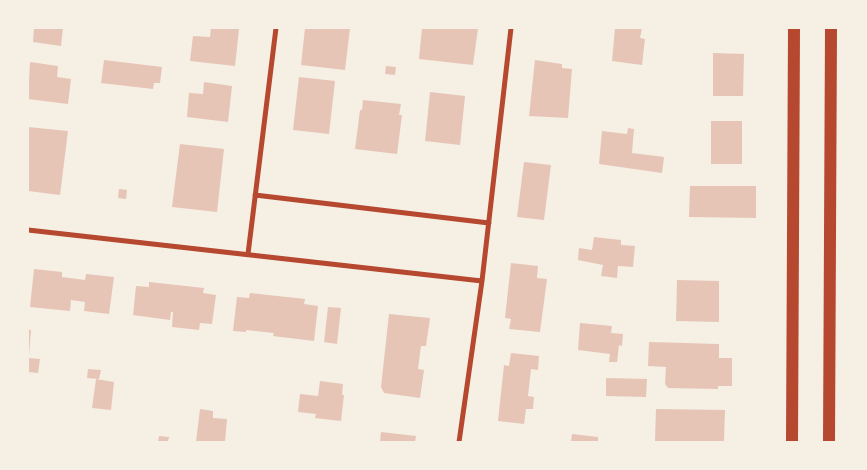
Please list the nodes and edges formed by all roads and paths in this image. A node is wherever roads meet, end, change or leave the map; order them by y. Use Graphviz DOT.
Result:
graph roads {
  1 [pos="276,28"];
  2 [pos="511,28"];
  3 [pos="794,28"];
  4 [pos="831,28"];
  5 [pos="255,195"];
  6 [pos="489,222"];
  7 [pos="28,230"];
  8 [pos="248,254"];
  9 [pos="482,281"];
  10 [pos="459,442"];
  11 [pos="792,442"];
  12 [pos="829,442"];
  1 -- 5 [label="street"];
  2 -- 6 [label="street"];
  3 -- 11 [label="main road"];
  4 -- 12 [label="main road"];
  5 -- 6 [label="street"];
  5 -- 8 [label="street"];
  6 -- 9 [label="street"];
  7 -- 8 [label="street"];
  8 -- 9 [label="street"];
  9 -- 10 [label="street"];
}
